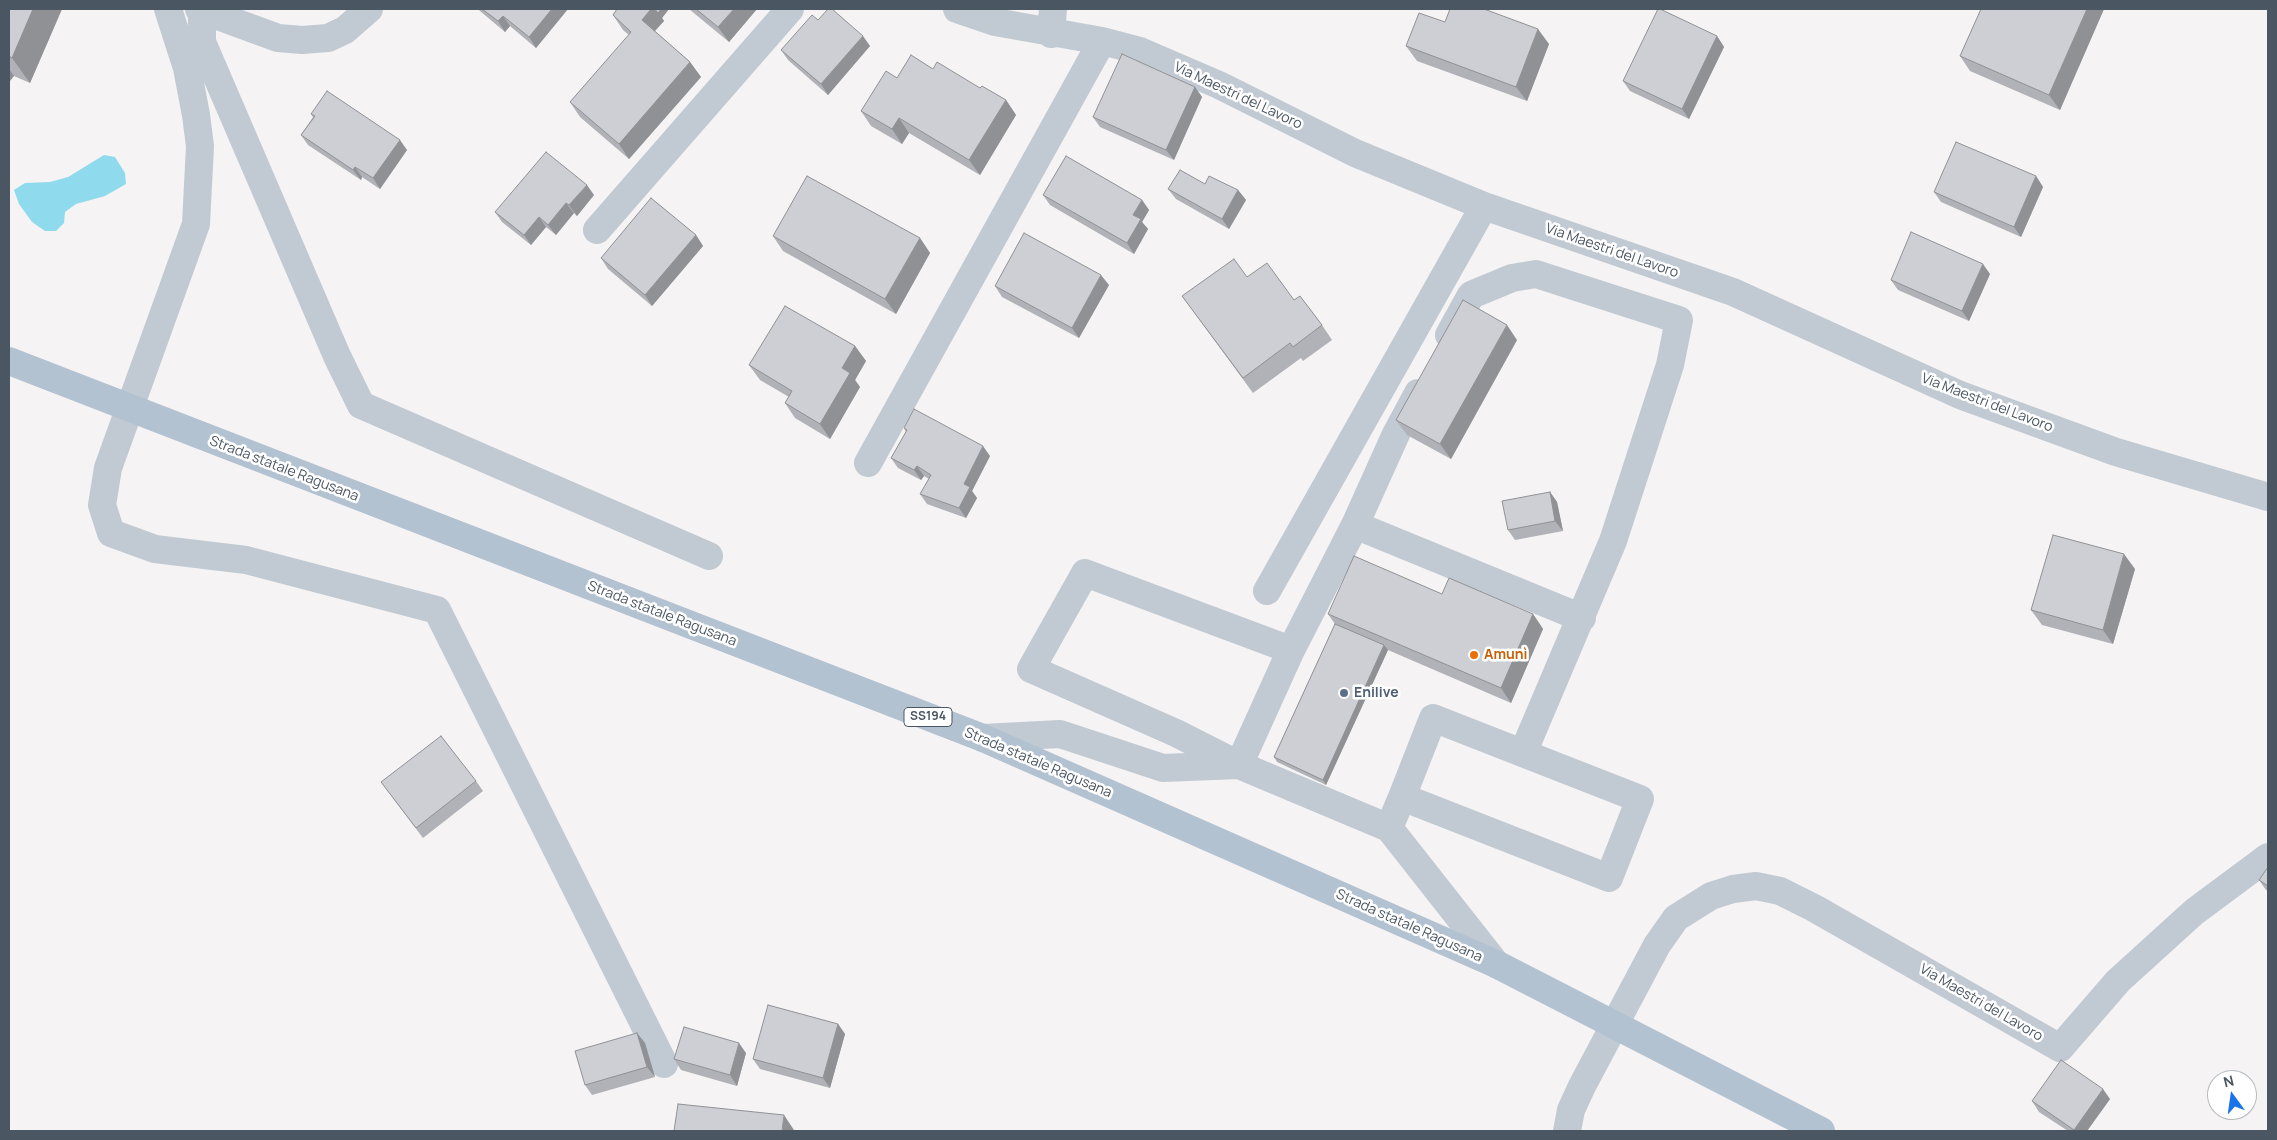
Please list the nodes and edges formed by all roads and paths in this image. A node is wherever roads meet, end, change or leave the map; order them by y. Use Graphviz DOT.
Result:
graph roads {
  1 [pos="168,9"];
  2 [pos="369,9"];
  3 [pos="790,9"];
  4 [pos="957,9"];
  5 [pos="201,10"];
  6 [pos="1052,21"];
  7 [pos="1102,42"];
  8 [pos="1484,206"];
  9 [pos="597,230"];
  10 [pos="9,361"];
  11 [pos="868,463"];
  12 [pos="2268,497"];
  13 [pos="1356,525"];
  14 [pos="709,556"];
  15 [pos="1267,590"];
  16 [pos="1582,618"];
  17 [pos="1291,650"];
  18 [pos="983,738"];
  19 [pos="1523,753"];
  20 [pos="1239,765"];
  21 [pos="1402,797"];
  22 [pos="1389,828"];
  23 [pos="2268,857"];
  24 [pos="1496,964"];
  25 [pos="664,1064"];
  26 [pos="1567,1131"];
  27 [pos="1821,1131"];
  1 -- 25 [label="street"];
  2 -- 5 [label="street"];
  3 -- 9 [label="street"];
  4 -- 6 [label="street, Via Maestri del Lavoro"];
  5 -- 14 [label="street"];
  6 -- 7 [label="street, Via Maestri del Lavoro"];
  7 -- 8 [label="street, Via Maestri del Lavoro"];
  7 -- 11 [label="street"];
  8 -- 12 [label="street, Via Maestri del Lavoro"];
  8 -- 15 [label="street"];
  10 -- 18 [label="main road, Strada statale Ragusana / SS194"];
  13 -- 16 [label="street"];
  13 -- 16 [label="street"];
  13 -- 17 [label="street"];
  16 -- 19 [label="street"];
  17 -- 20 [label="street"];
  17 -- 20 [label="street"];
  18 -- 20 [label="street"];
  18 -- 24 [label="main road, Strada statale Ragusana / SS194"];
  19 -- 21 [label="street"];
  19 -- 21 [label="street"];
  20 -- 22 [label="street"];
  21 -- 22 [label="street"];
  22 -- 24 [label="street"];
  23 -- 26 [label="street, Via Maestri del Lavoro"];
  24 -- 27 [label="main road, Strada statale Ragusana / SS194"];
}
